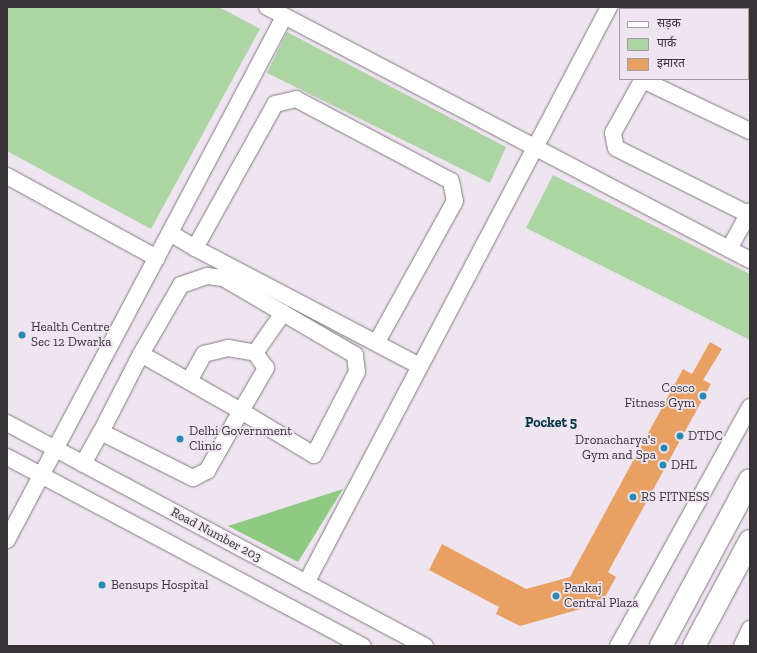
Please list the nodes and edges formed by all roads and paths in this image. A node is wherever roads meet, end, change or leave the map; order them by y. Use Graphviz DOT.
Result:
graph roads {
  1 [pos="267,7"];
  2 [pos="609,7"];
  3 [pos="284,17"];
  4 [pos="642,80"];
  5 [pos="645,80"];
  6 [pos="750,131"];
  7 [pos="535,149"];
  8 [pos="7,176"];
  9 [pos="749,212"];
  10 [pos="170,233"];
  11 [pos="195,248"];
  12 [pos="729,249"];
  13 [pos="157,258"];
  14 [pos="750,260"];
  15 [pos="283,313"];
  16 [pos="377,342"];
  17 [pos="255,353"];
  18 [pos="141,354"];
  19 [pos="420,366"];
  20 [pos="189,381"];
  21 [pos="750,407"];
  22 [pos="241,411"];
  23 [pos="7,423"];
  24 [pos="101,432"];
  25 [pos="56,449"];
  26 [pos="7,457"];
  27 [pos="83,464"];
  28 [pos="40,475"];
  29 [pos="750,480"];
  30 [pos="7,540"];
  31 [pos="750,541"];
  32 [pos="306,583"];
  33 [pos="750,629"];
  34 [pos="616,645"];
  35 [pos="364,646"];
  36 [pos="425,646"];
  37 [pos="661,646"];
  38 [pos="694,646"];
  39 [pos="742,646"];
  1 -- 3 [label="street"];
  2 -- 7 [label="street"];
  3 -- 7 [label="street"];
  3 -- 10 [label="street"];
  4 -- 9 [label="street"];
  5 -- 6 [label="street"];
  7 -- 12 [label="street"];
  7 -- 19 [label="street"];
  8 -- 13 [label="street"];
  9 -- 12 [label="street"];
  10 -- 11 [label="street"];
  10 -- 13 [label="street"];
  11 -- 16 [label="street"];
  11 -- 16 [label="street"];
  12 -- 14 [label="street"];
  13 -- 25 [label="street"];
  15 -- 17 [label="street"];
  15 -- 18 [label="street"];
  15 -- 22 [label="street"];
  16 -- 19 [label="street"];
  17 -- 20 [label="street"];
  17 -- 22 [label="street"];
  18 -- 20 [label="street"];
  18 -- 24 [label="street"];
  19 -- 32 [label="street"];
  20 -- 22 [label="street"];
  21 -- 34 [label="street"];
  22 -- 24 [label="street"];
  23 -- 25 [label="street, Road Number 203"];
  24 -- 27 [label="street"];
  25 -- 27 [label="street, Road Number 203"];
  25 -- 28 [label="street"];
  26 -- 28 [label="street"];
  27 -- 32 [label="street, Road Number 203"];
  28 -- 30 [label="street"];
  28 -- 35 [label="street"];
  29 -- 37 [label="street"];
  31 -- 38 [label="street"];
  32 -- 36 [label="street, Road Number 203"];
  33 -- 39 [label="street"];
}
